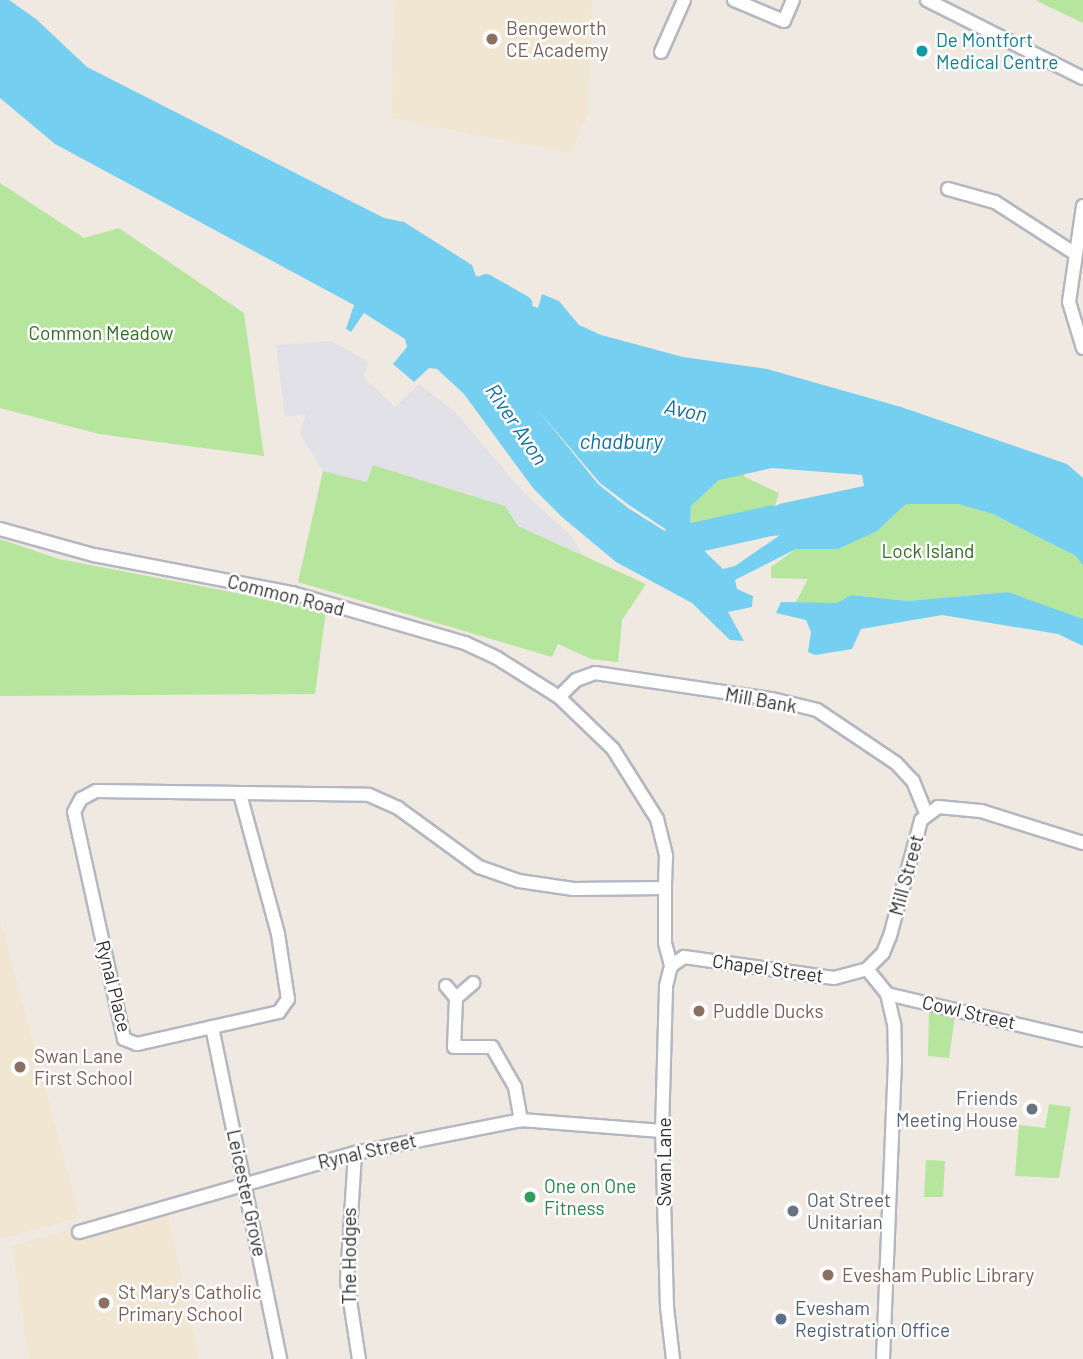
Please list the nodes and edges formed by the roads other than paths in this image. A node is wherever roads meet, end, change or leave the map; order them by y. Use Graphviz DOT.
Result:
graph roads {
  1 [pos="684,0"];
  2 [pos="733,0"];
  3 [pos="793,0"];
  4 [pos="927,0"];
  5 [pos="953,5"];
  6 [pos="661,52"];
  7 [pos="1083,78"];
  8 [pos="948,189"];
  9 [pos="1083,206"];
  10 [pos="1074,253"];
  11 [pos="1083,348"];
  12 [pos="0,528"];
  13 [pos="559,697"];
  14 [pos="240,794"];
  15 [pos="926,814"];
  16 [pos="1083,843"];
  17 [pos="665,888"];
  18 [pos="671,966"];
  19 [pos="867,969"];
  20 [pos="473,983"];
  21 [pos="446,986"];
  22 [pos="887,994"];
  23 [pos="456,998"];
  24 [pos="212,1027"];
  25 [pos="1083,1040"];
  26 [pos="521,1120"];
  27 [pos="662,1131"];
  28 [pos="355,1153"];
  29 [pos="246,1181"];
  30 [pos="79,1232"];
  31 [pos="280,1359"];
  32 [pos="359,1359"];
  33 [pos="673,1359"];
  34 [pos="883,1359"];
  1 -- 6 [label="street"];
  2 -- 3 [label="street"];
  4 -- 5 [label="street"];
  5 -- 7 [label="street"];
  8 -- 10 [label="street"];
  9 -- 10 [label="street"];
  10 -- 11 [label="street"];
  12 -- 13 [label="street, Common Road"];
  13 -- 15 [label="street, Mill Bank"];
  13 -- 17 [label="street, Common Road"];
  14 -- 17 [label="street, Rynal Place"];
  14 -- 24 [label="street, Rynal Place"];
  14 -- 24 [label="street, Rynal Place"];
  15 -- 16 [label="street, Mill Street"];
  15 -- 19 [label="street, Mill Street"];
  17 -- 18 [label="street"];
  18 -- 19 [label="street, Chapel Street"];
  18 -- 27 [label="street, Swan Lane"];
  19 -- 22 [label="street"];
  20 -- 23 [label="street"];
  21 -- 23 [label="street"];
  22 -- 25 [label="street, Cowl Street"];
  22 -- 34 [label="street"];
  23 -- 26 [label="street"];
  24 -- 29 [label="street, Leicester Grove"];
  26 -- 27 [label="street, Rynal Street"];
  26 -- 28 [label="street, Rynal Street"];
  27 -- 33 [label="street, Swan Lane"];
  28 -- 29 [label="street, Rynal Street"];
  28 -- 32 [label="street, The Hodges"];
  29 -- 30 [label="street, Rynal Street"];
  29 -- 31 [label="street, Leicester Grove"];
}
